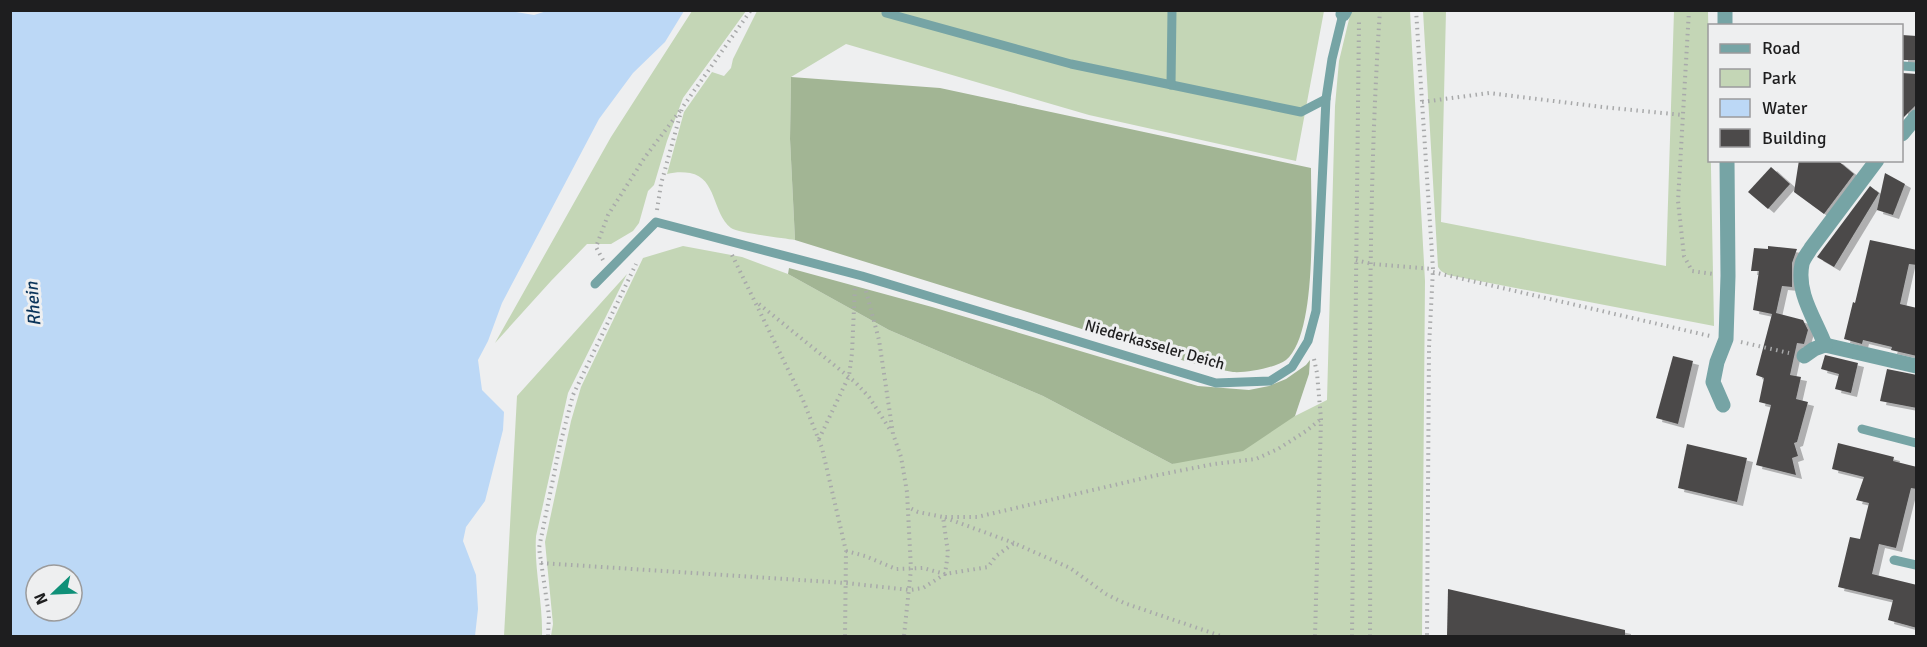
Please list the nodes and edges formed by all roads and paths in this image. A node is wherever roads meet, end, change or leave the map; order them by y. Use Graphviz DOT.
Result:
graph roads {
  1 [pos="751,10"];
  2 [pos="887,10"];
  3 [pos="1172,10"];
  4 [pos="1380,10"];
  5 [pos="1416,10"];
  6 [pos="1689,10"];
  7 [pos="1360,11"];
  8 [pos="1344,12"];
  9 [pos="1903,66"];
  10 [pos="1917,67"];
  11 [pos="1171,85"];
  12 [pos="1326,99"];
  13 [pos="1422,102"];
  14 [pos="682,108"];
  15 [pos="1683,115"];
  16 [pos="1917,117"];
  17 [pos="1903,133"];
  18 [pos="1727,162"];
  19 [pos="1876,162"];
  20 [pos="656,222"];
  21 [pos="726,242"];
  22 [pos="639,258"];
  23 [pos="1356,260"];
  24 [pos="1372,264"];
  25 [pos="1433,271"];
  26 [pos="603,276"];
  27 [pos="862,276"];
  28 [pos="1728,276"];
  29 [pos="595,284"];
  30 [pos="756,302"];
  31 [pos="1726,339"];
  32 [pos="1308,341"];
  33 [pos="1826,345"];
  34 [pos="1804,356"];
  35 [pos="1917,366"];
  36 [pos="849,376"];
  37 [pos="1723,405"];
  38 [pos="1321,418"];
  39 [pos="1862,429"];
  40 [pos="893,434"];
  41 [pos="819,440"];
  42 [pos="1917,443"];
  43 [pos="908,507"];
  44 [pos="943,517"];
  45 [pos="1014,543"];
  46 [pos="846,551"];
  47 [pos="1894,560"];
  48 [pos="541,562"];
  49 [pos="1917,565"];
  50 [pos="911,569"];
  51 [pos="945,574"];
  52 [pos="846,583"];
  53 [pos="910,590"];
  54 [pos="548,636"];
  55 [pos="845,636"];
  56 [pos="904,636"];
  57 [pos="1221,636"];
  58 [pos="1315,636"];
  59 [pos="1352,636"];
  60 [pos="1370,636"];
  61 [pos="1427,636"];
  1 -- 14 [label="path"];
  2 -- 11 [label="lane"];
  3 -- 11 [label="lane"];
  4 -- 24 [label="path"];
  5 -- 13 [label="path"];
  6 -- 15 [label="path"];
  7 -- 23 [label="path"];
  8 -- 12 [label="lane, Niederkasseler Deich"];
  9 -- 10 [label="lane"];
  11 -- 12 [label="lane"];
  12 -- 32 [label="lane, Niederkasseler Deich"];
  13 -- 15 [label="path"];
  13 -- 25 [label="path"];
  14 -- 20 [label="path"];
  14 -- 26 [label="path"];
  15 -- 28 [label="path"];
  16 -- 17 [label="street"];
  18 -- 28 [label="street"];
  19 -- 33 [label="street"];
  20 -- 21 [label="lane, Niederkasseler Deich"];
  20 -- 26 [label="lane"];
  21 -- 27 [label="lane, Niederkasseler Deich"];
  21 -- 30 [label="path"];
  22 -- 48 [label="path"];
  23 -- 24 [label="path"];
  23 -- 59 [label="path"];
  24 -- 25 [label="path"];
  24 -- 60 [label="path"];
  25 -- 31 [label="path"];
  25 -- 61 [label="path"];
  26 -- 29 [label="lane"];
  27 -- 32 [label="lane, Niederkasseler Deich"];
  27 -- 36 [label="path"];
  27 -- 40 [label="path"];
  28 -- 31 [label="street"];
  30 -- 36 [label="path"];
  30 -- 41 [label="path"];
  31 -- 34 [label="path"];
  31 -- 37 [label="street"];
  32 -- 38 [label="path"];
  33 -- 34 [label="street"];
  33 -- 35 [label="street"];
  36 -- 40 [label="path"];
  36 -- 41 [label="path"];
  38 -- 44 [label="path"];
  38 -- 58 [label="path"];
  39 -- 42 [label="lane"];
  40 -- 43 [label="path"];
  41 -- 46 [label="path"];
  43 -- 44 [label="path"];
  43 -- 50 [label="path"];
  44 -- 45 [label="path"];
  44 -- 51 [label="path"];
  45 -- 51 [label="path"];
  45 -- 57 [label="path"];
  46 -- 50 [label="path"];
  46 -- 52 [label="path"];
  47 -- 49 [label="lane"];
  48 -- 52 [label="path"];
  48 -- 54 [label="path"];
  50 -- 51 [label="path"];
  50 -- 53 [label="path"];
  51 -- 53 [label="path"];
  52 -- 53 [label="path"];
  52 -- 55 [label="path"];
  53 -- 56 [label="path"];
}
